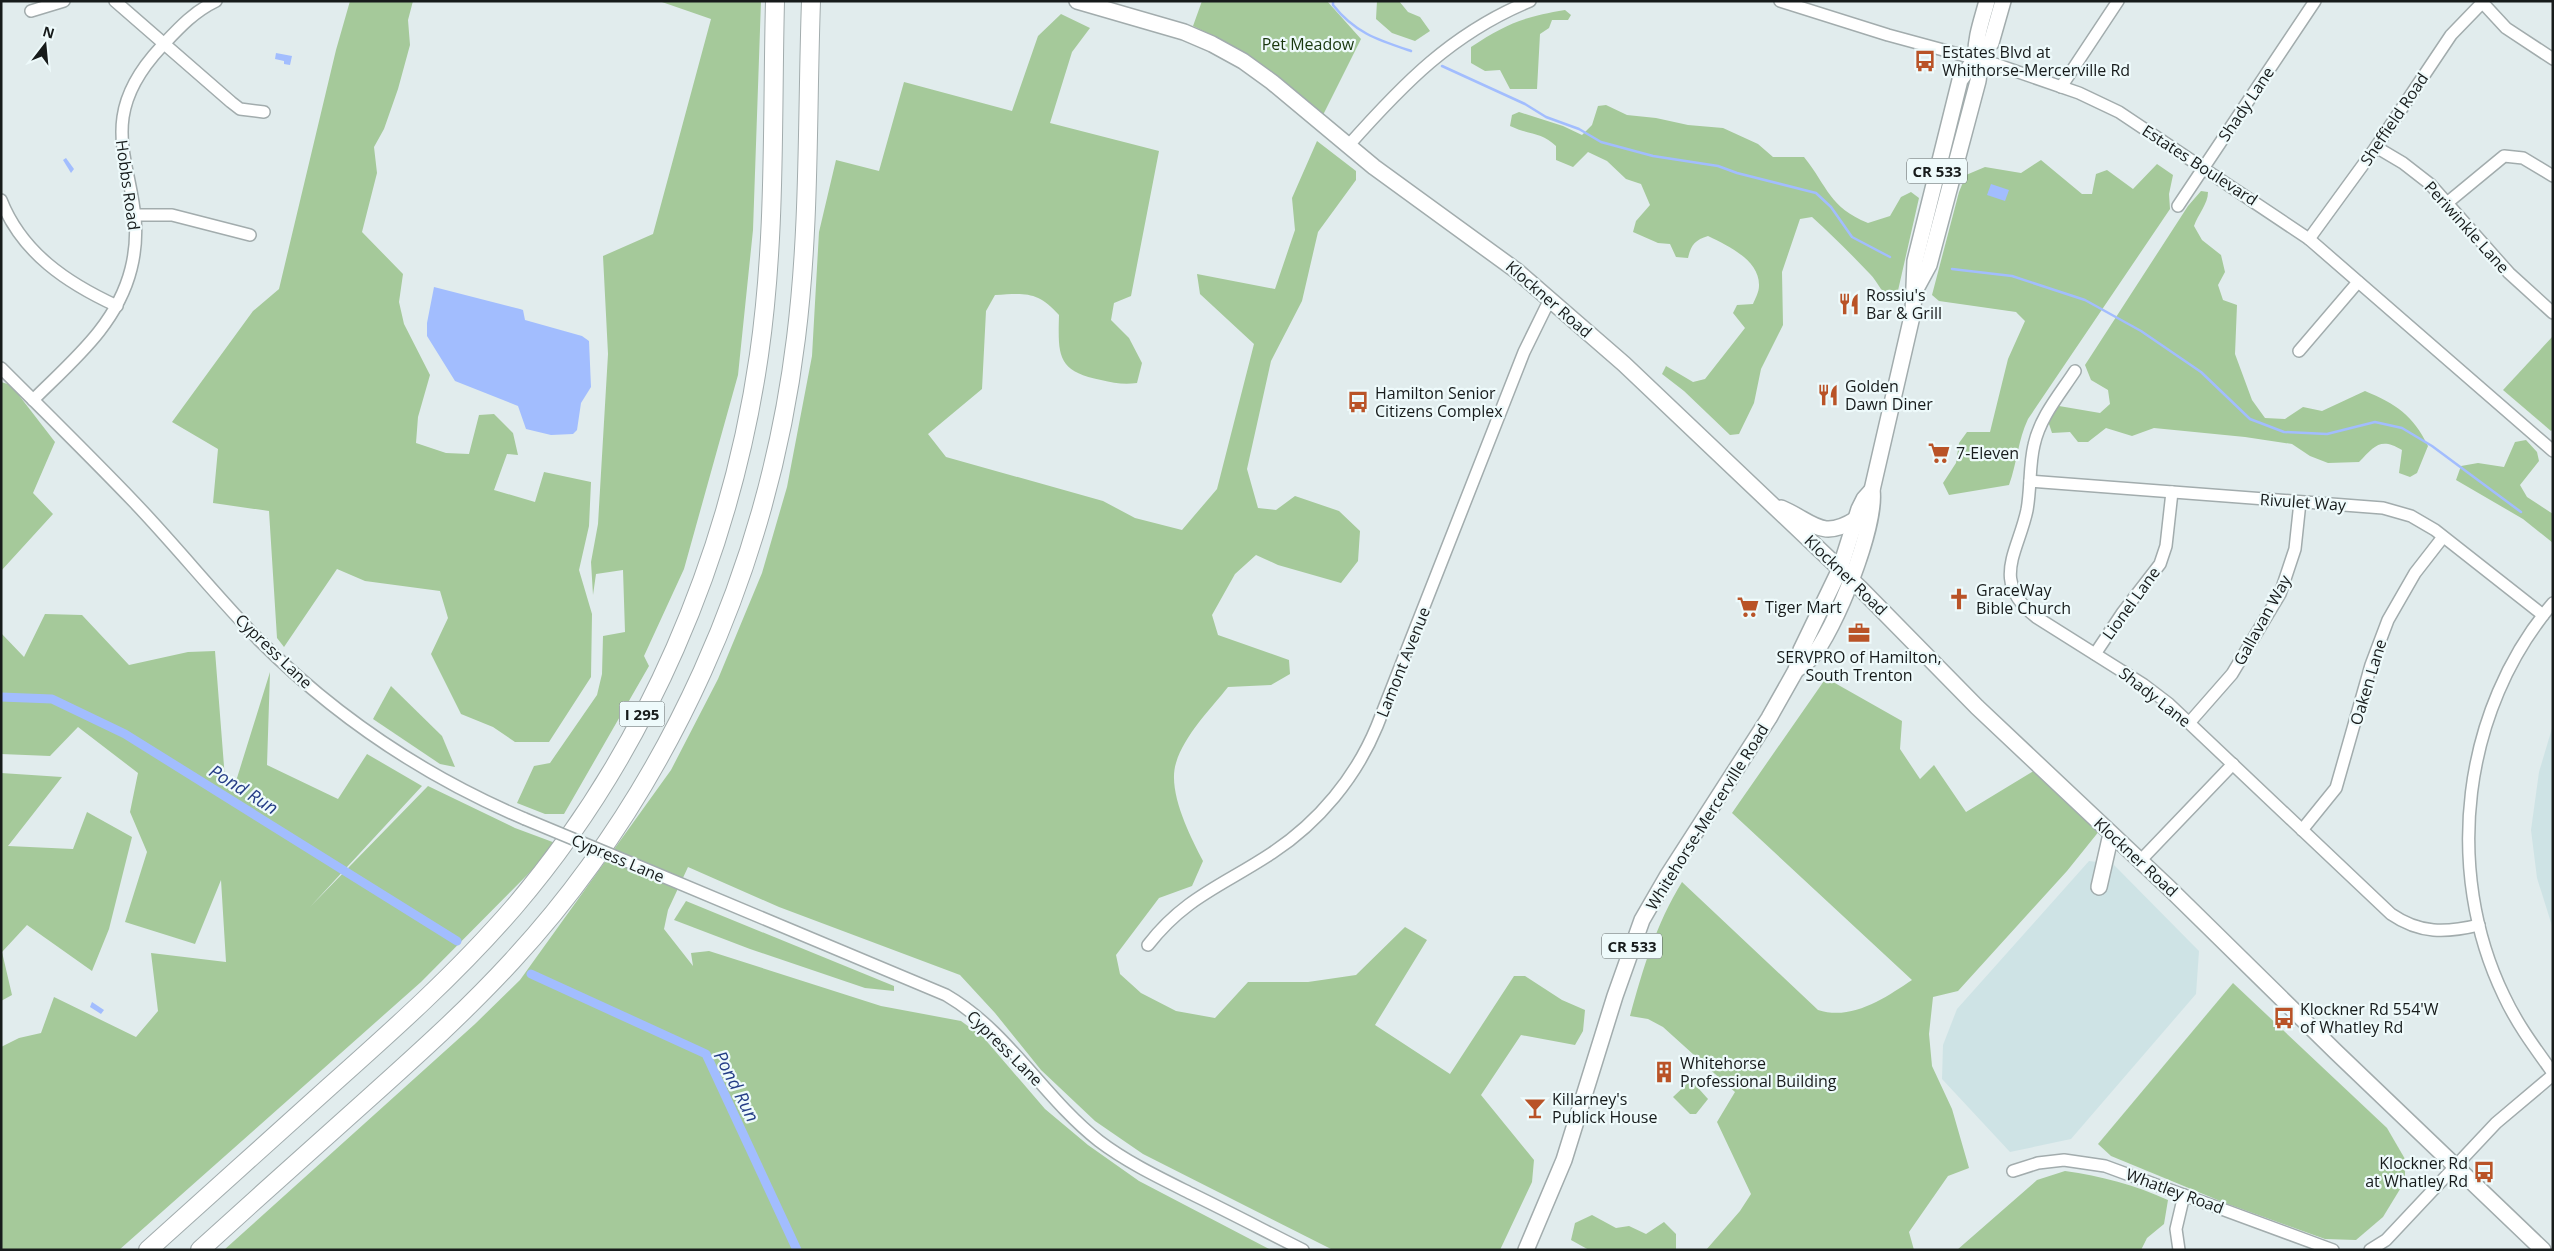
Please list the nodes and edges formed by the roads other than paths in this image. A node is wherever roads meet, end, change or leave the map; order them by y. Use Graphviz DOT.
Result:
graph roads {
  1 [pos="64,1"];
  2 [pos="115,1"];
  3 [pos="216,1"];
  4 [pos="775,1"];
  5 [pos="811,1"];
  6 [pos="1077,1"];
  7 [pos="1530,1"];
  8 [pos="1780,1"];
  9 [pos="1987,1"];
  10 [pos="2002,1"];
  11 [pos="2118,1"];
  12 [pos="2315,1"];
  13 [pos="2482,2"];
  14 [pos="31,11"];
  15 [pos="164,44"];
  16 [pos="1976,58"];
  17 [pos="2553,59"];
  18 [pos="2061,87"];
  19 [pos="264,112"];
  20 [pos="1348,146"];
  21 [pos="2376,147"];
  22 [pos="2203,167"];
  23 [pos="2553,176"];
  24 [pos="1,200"];
  25 [pos="2447,203"];
  26 [pos="2178,206"];
  27 [pos="134,215"];
  28 [pos="250,235"];
  29 [pos="2309,239"];
  30 [pos="2358,282"];
  31 [pos="1550,299"];
  32 [pos="117,306"];
  33 [pos="2553,313"];
  34 [pos="2299,351"];
  35 [pos="1,368"];
  36 [pos="2074,371"];
  37 [pos="33,400"];
  38 [pos="2553,451"];
  39 [pos="2030,481"];
  40 [pos="1872,490"];
  41 [pos="2172,492"];
  42 [pos="2300,502"];
  43 [pos="1771,504"];
  44 [pos="1858,514"];
  45 [pos="2443,537"];
  46 [pos="1840,569"];
  47 [pos="1851,580"];
  48 [pos="2553,603"];
  49 [pos="2543,615"];
  50 [pos="2095,654"];
  51 [pos="1796,670"];
  52 [pos="2189,722"];
  53 [pos="2233,764"];
  54 [pos="2302,830"];
  55 [pos="2111,834"];
  56 [pos="2140,861"];
  57 [pos="2099,887"];
  58 [pos="2479,925"];
  59 [pos="1148,945"];
  60 [pos="2553,1074"];
  61 [pos="2454,1166"];
  62 [pos="2014,1171"];
  63 [pos="2184,1195"];
  64 [pos="148,1250"];
  65 [pos="200,1250"];
  66 [pos="1303,1250"];
  67 [pos="1526,1250"];
  68 [pos="2179,1250"];
  69 [pos="2333,1250"];
  70 [pos="2370,1250"];
  71 [pos="2543,1250"];
  1 -- 14 [label="street"];
  2 -- 15 [label="street"];
  3 -- 15 [label="street, Hobbs Road"];
  4 -- 64 [label="highway, I 295"];
  5 -- 65 [label="highway, I 295"];
  6 -- 20 [label="main road, Klockner Road"];
  7 -- 20 [label="street"];
  8 -- 16 [label="street, Estates Boulevard"];
  9 -- 16 [label="main road, Whitehorse-Mercerville Road / CR 533"];
  10 -- 16 [label="main road"];
  11 -- 18 [label="street"];
  12 -- 22 [label="street, Shady Lane"];
  13 -- 17 [label="street"];
  13 -- 21 [label="street, Sheffield Road"];
  15 -- 19 [label="street"];
  15 -- 27 [label="street, Hobbs Road"];
  16 -- 18 [label="street, Estates Boulevard"];
  16 -- 40 [label="main road, Whitehorse-Mercerville Road / CR 533"];
  18 -- 22 [label="street, Estates Boulevard"];
  20 -- 31 [label="main road, Klockner Road"];
  21 -- 25 [label="street, Periwinkle Lane"];
  21 -- 29 [label="street, Sheffield Road"];
  22 -- 26 [label="street, Shady Lane"];
  22 -- 29 [label="street, Estates Boulevard"];
  23 -- 25 [label="street"];
  24 -- 32 [label="street"];
  25 -- 33 [label="street, Periwinkle Lane"];
  27 -- 28 [label="street"];
  27 -- 32 [label="street, Hobbs Road"];
  29 -- 30 [label="street, Estates Boulevard"];
  30 -- 34 [label="street"];
  30 -- 38 [label="street, Estates Boulevard"];
  31 -- 43 [label="main road, Klockner Road"];
  31 -- 59 [label="street, Lamont Avenue"];
  32 -- 37 [label="street, Hobbs Road"];
  35 -- 37 [label="street, Cypress Lane"];
  36 -- 39 [label="street, Shady Lane"];
  37 -- 66 [label="street, Cypress Lane, bridge"];
  39 -- 41 [label="street, Rivulet Way"];
  39 -- 50 [label="street, Shady Lane"];
  40 -- 44 [label="main road, Whitehorse-Mercerville Road / CR 533"];
  40 -- 47 [label="main road, Whitehorse-Mercerville Road / CR 533"];
  41 -- 42 [label="street, Rivulet Way"];
  41 -- 50 [label="street, Lionel Lane"];
  42 -- 45 [label="street, Rivulet Way"];
  42 -- 52 [label="street, Gallavan Way"];
  43 -- 44 [label="main road"];
  43 -- 46 [label="main road, Klockner Road"];
  44 -- 46 [label="main road, Whitehorse-Mercerville Road / CR 533"];
  45 -- 49 [label="street, Rivulet Way"];
  45 -- 54 [label="street, Oaken Lane"];
  46 -- 47 [label="main road, Klockner Road"];
  46 -- 51 [label="main road, Whitehorse-Mercerville Road / CR 533"];
  47 -- 51 [label="main road, Whitehorse-Mercerville Road / CR 533"];
  47 -- 55 [label="main road, Klockner Road"];
  48 -- 49 [label="street"];
  49 -- 58 [label="street"];
  50 -- 52 [label="street, Shady Lane"];
  51 -- 67 [label="main road, Whitehorse-Mercerville Road / CR 533"];
  52 -- 53 [label="street, Shady Lane"];
  53 -- 54 [label="street, Shady Lane"];
  53 -- 56 [label="street"];
  54 -- 58 [label="street, Shady Lane"];
  55 -- 56 [label="main road, Klockner Road"];
  55 -- 57 [label="main road"];
  56 -- 61 [label="main road, Klockner Road"];
  58 -- 60 [label="street"];
  60 -- 61 [label="street"];
  61 -- 70 [label="street"];
  61 -- 71 [label="main road, Klockner Road"];
  62 -- 63 [label="street, Whatley Road"];
  63 -- 68 [label="street"];
  63 -- 69 [label="street, Whatley Road"];
}
